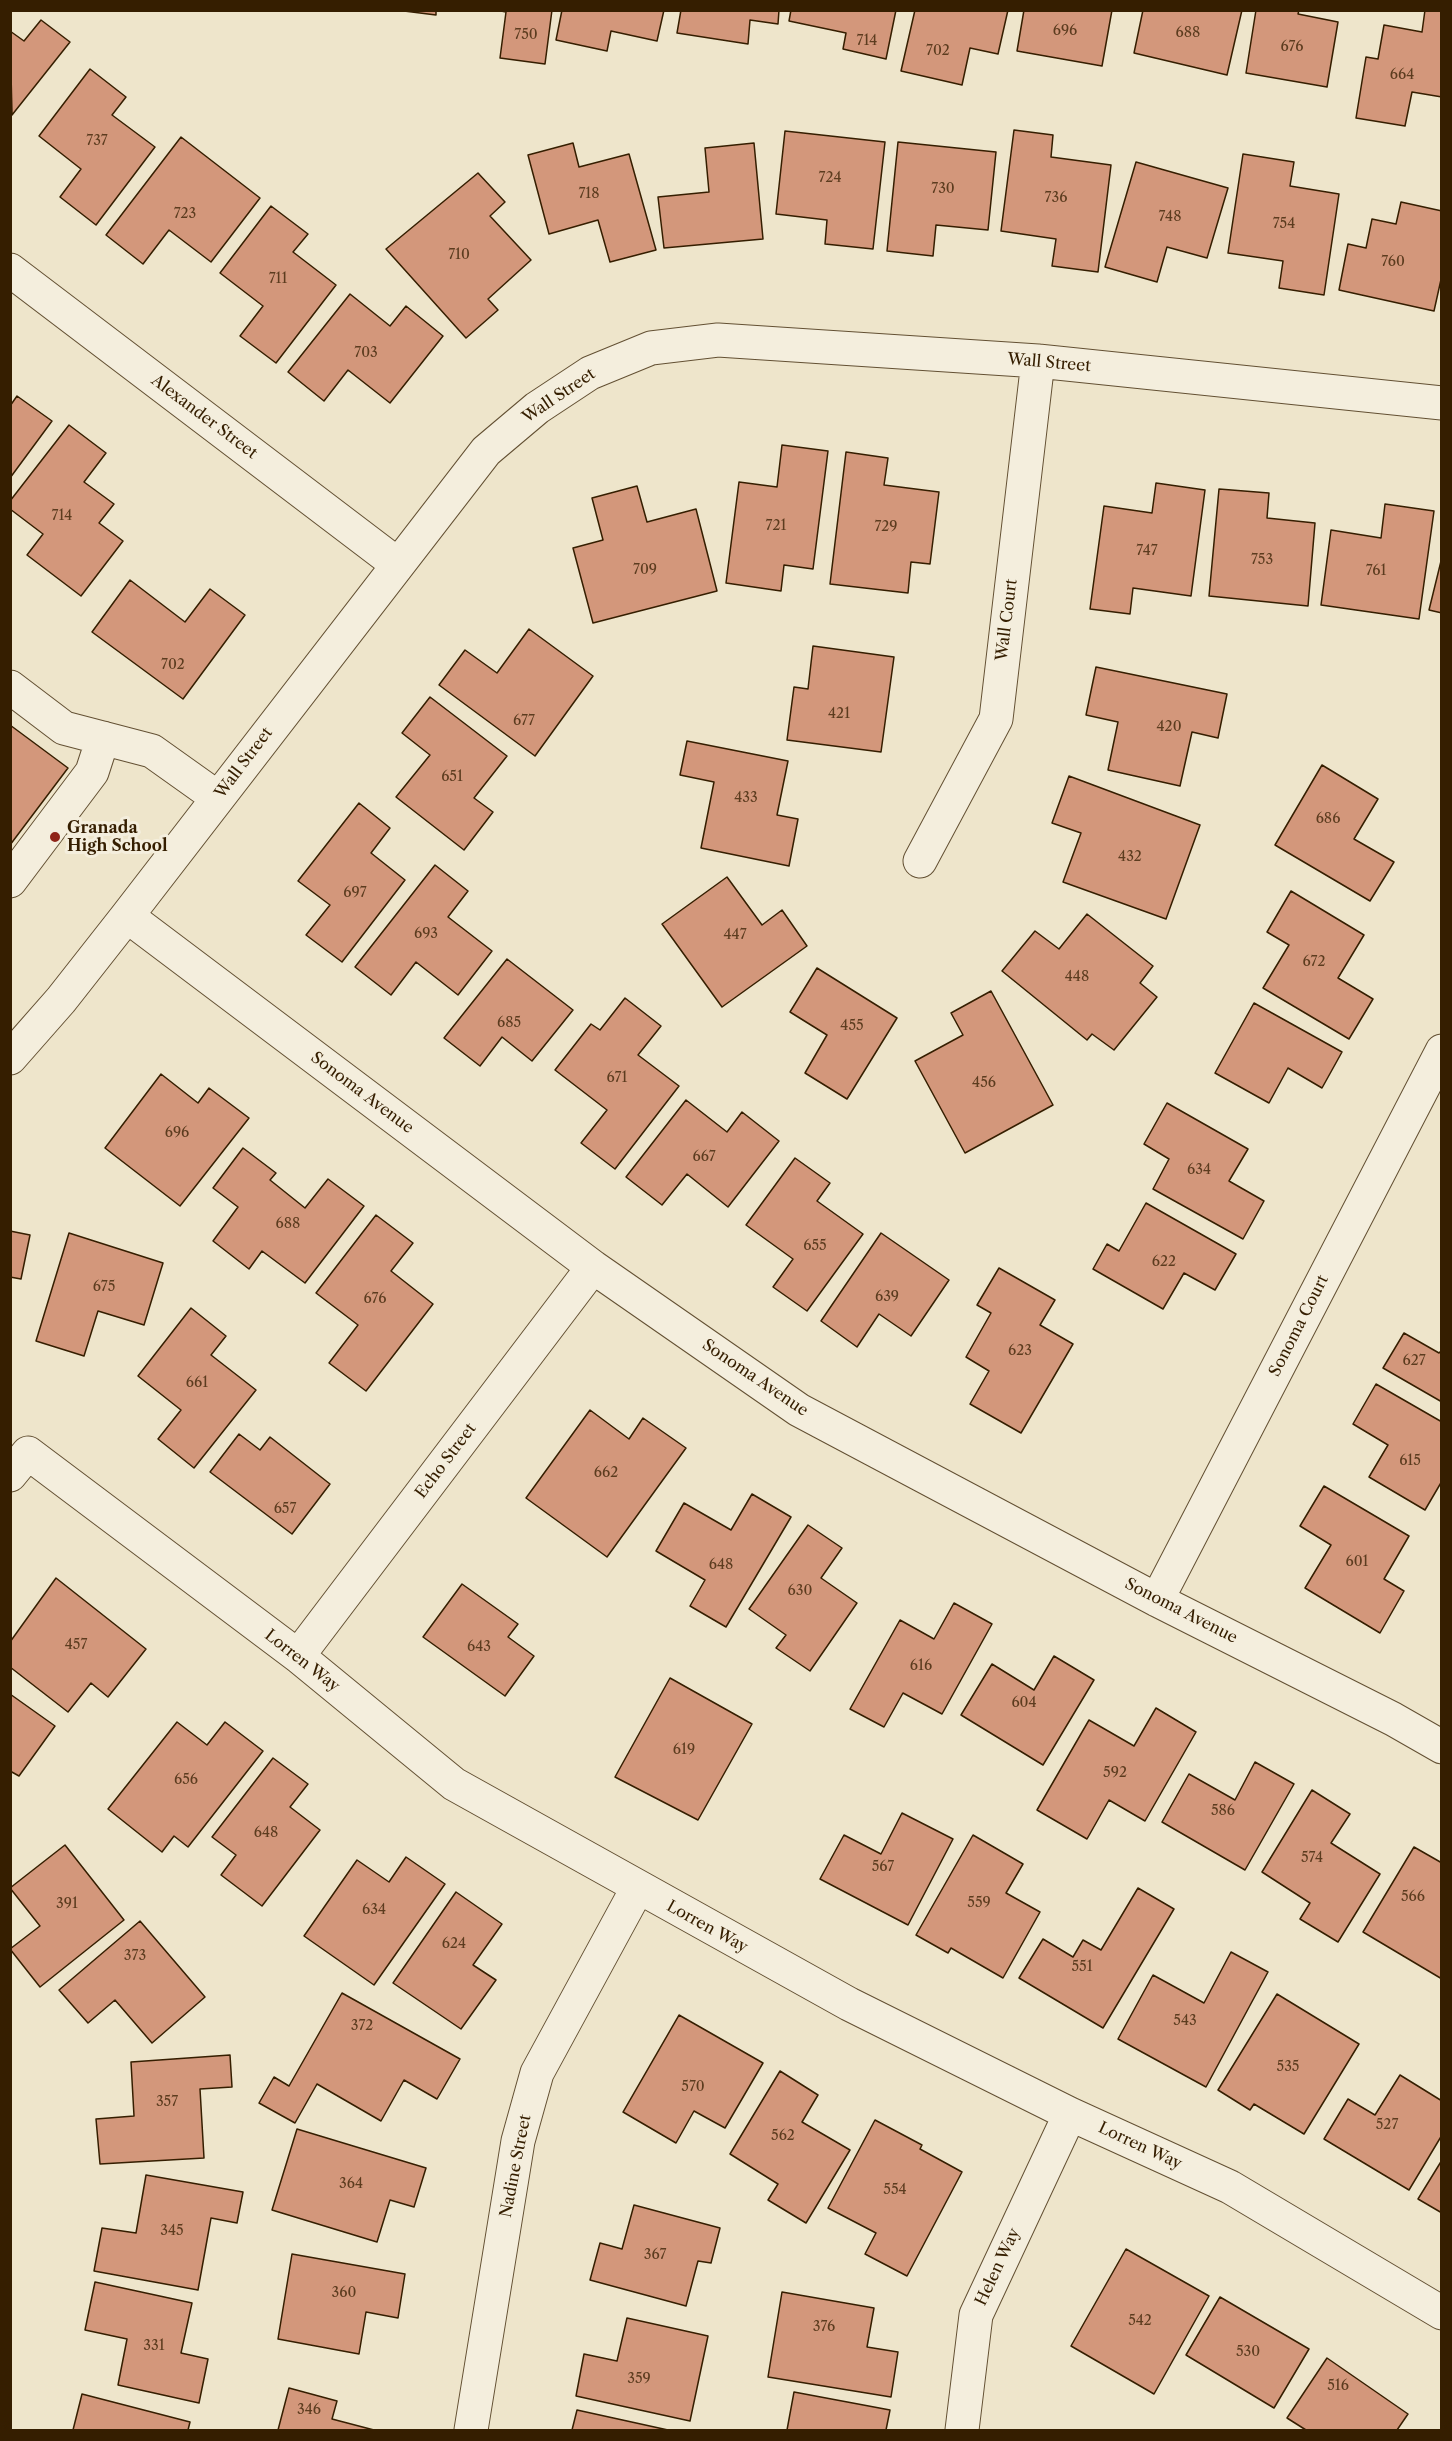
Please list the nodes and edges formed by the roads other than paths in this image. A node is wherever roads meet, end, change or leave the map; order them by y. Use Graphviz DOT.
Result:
graph roads {
  1 [pos="10,270"];
  2 [pos="1038,361"];
  3 [pos="1442,403"];
  4 [pos="397,564"];
  5 [pos="10,687"];
  6 [pos="103,738"];
  7 [pos="218,798"];
  8 [pos="920,861"];
  9 [pos="10,881"];
  10 [pos="128,916"];
  11 [pos="1442,1051"];
  12 [pos="10,1058"];
  13 [pos="593,1267"];
  14 [pos="19,1464"];
  15 [pos="1157,1600"];
  16 [pos="298,1656"];
  17 [pos="1442,1747"];
  18 [pos="637,1889"];
  19 [pos="1070,2114"];
  20 [pos="1442,2313"];
  21 [pos="471,2430"];
  22 [pos="962,2430"];
  1 -- 4 [label="street, Alexander Street"];
  2 -- 3 [label="street, Wall Street"];
  2 -- 4 [label="street, Wall Street"];
  2 -- 8 [label="street, Wall Court"];
  4 -- 7 [label="street, Wall Street"];
  5 -- 6 [label="street"];
  6 -- 7 [label="street"];
  6 -- 9 [label="street"];
  7 -- 10 [label="street, Wall Street"];
  10 -- 12 [label="street, Wall Street"];
  10 -- 13 [label="street, Sonoma Avenue"];
  11 -- 15 [label="street, Sonoma Court"];
  13 -- 15 [label="street, Sonoma Avenue"];
  13 -- 16 [label="street, Echo Street"];
  14 -- 16 [label="street, Lorren Way"];
  15 -- 17 [label="street, Sonoma Avenue"];
  16 -- 18 [label="street, Lorren Way"];
  18 -- 19 [label="street, Lorren Way"];
  18 -- 21 [label="street, Nadine Street"];
  19 -- 20 [label="street, Lorren Way"];
  19 -- 22 [label="street, Helen Way"];
}
